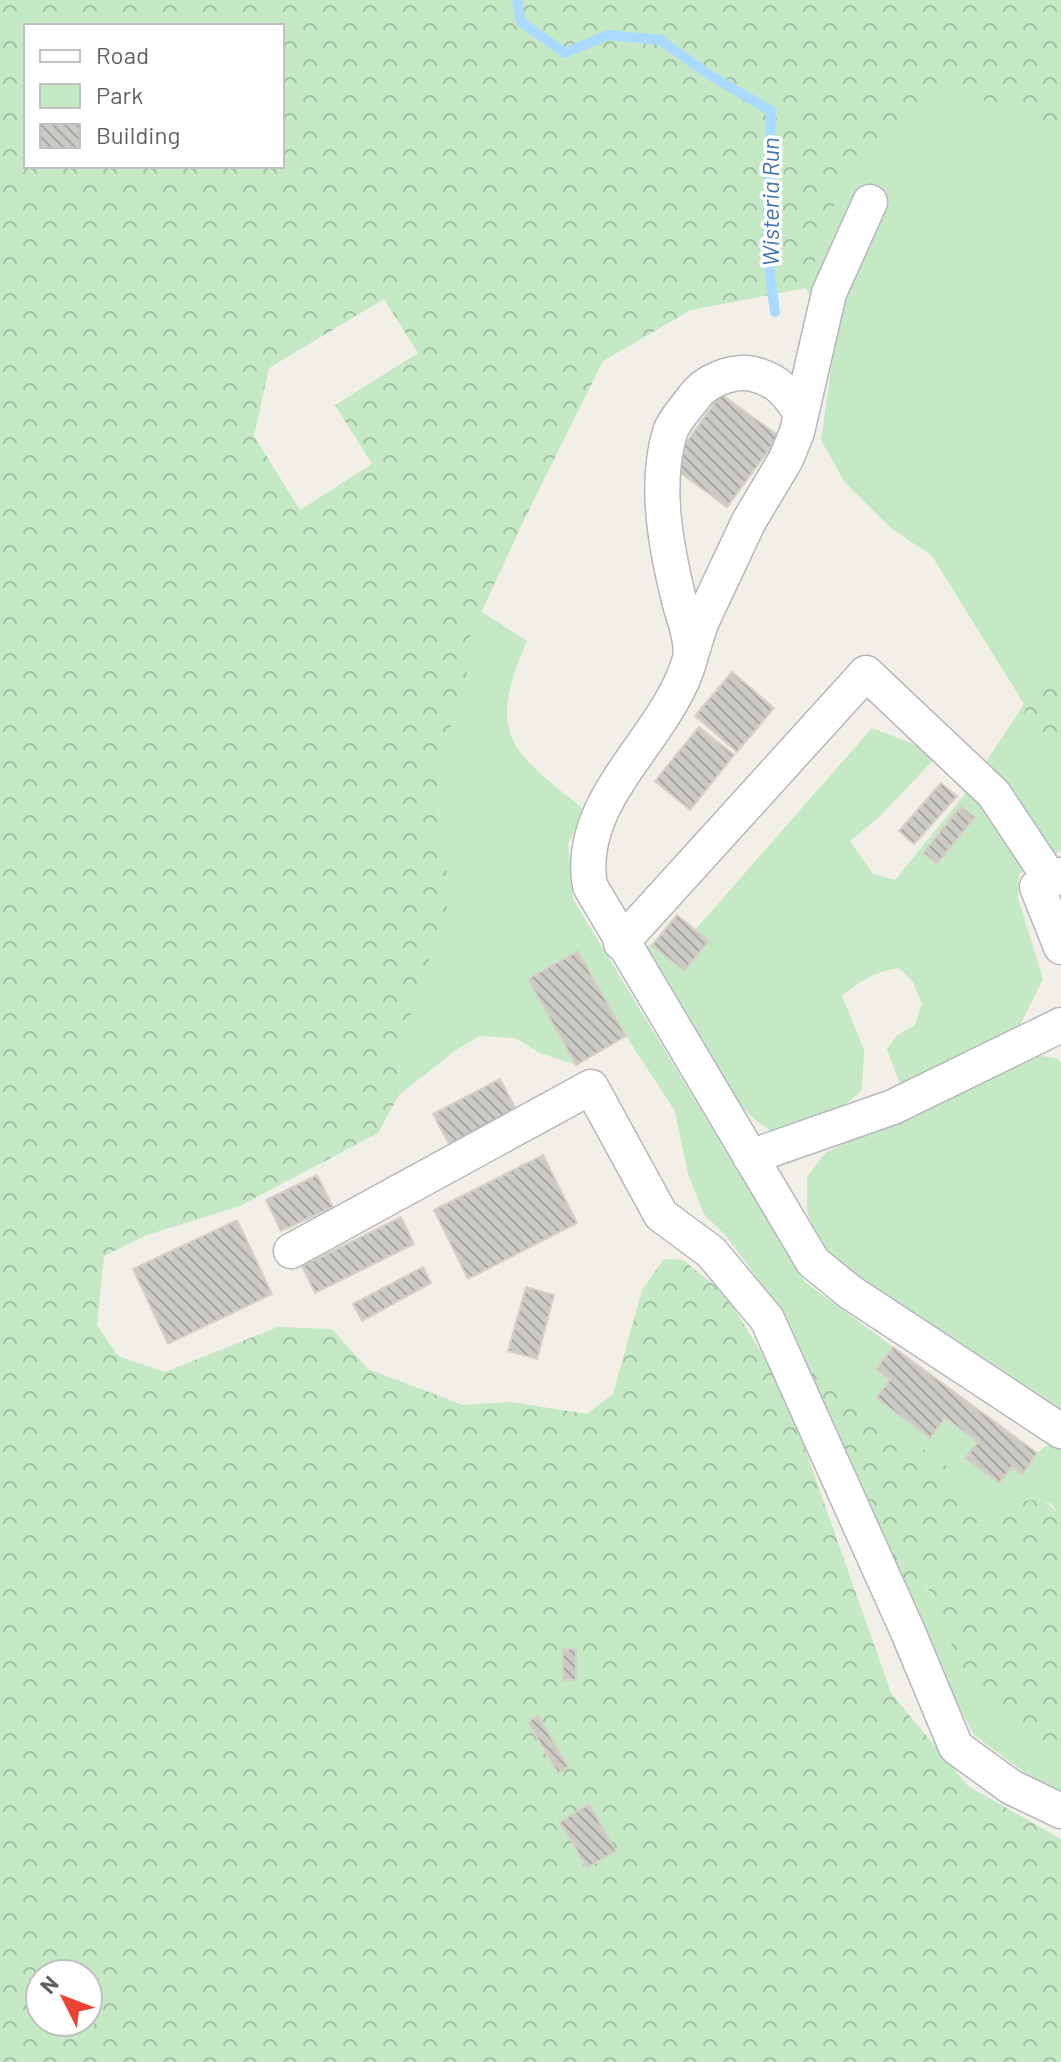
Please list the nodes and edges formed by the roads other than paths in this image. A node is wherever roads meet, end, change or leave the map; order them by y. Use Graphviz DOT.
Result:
graph roads {
  1 [pos="870,202"];
  2 [pos="801,415"];
  3 [pos="691,655"];
  4 [pos="1056,877"];
  5 [pos="621,943"];
  6 [pos="1061,947"];
  7 [pos="1061,1025"];
  8 [pos="750,1157"];
  9 [pos="291,1251"];
  10 [pos="1061,1431"];
  11 [pos="1061,1811"];
  1 -- 2 [label="lane"];
  2 -- 3 [label="lane"];
  2 -- 3 [label="lane"];
  3 -- 5 [label="lane"];
  4 -- 5 [label="lane"];
  4 -- 6 [label="lane"];
  5 -- 8 [label="lane"];
  7 -- 8 [label="lane"];
  8 -- 10 [label="lane"];
  9 -- 11 [label="lane"];
}
